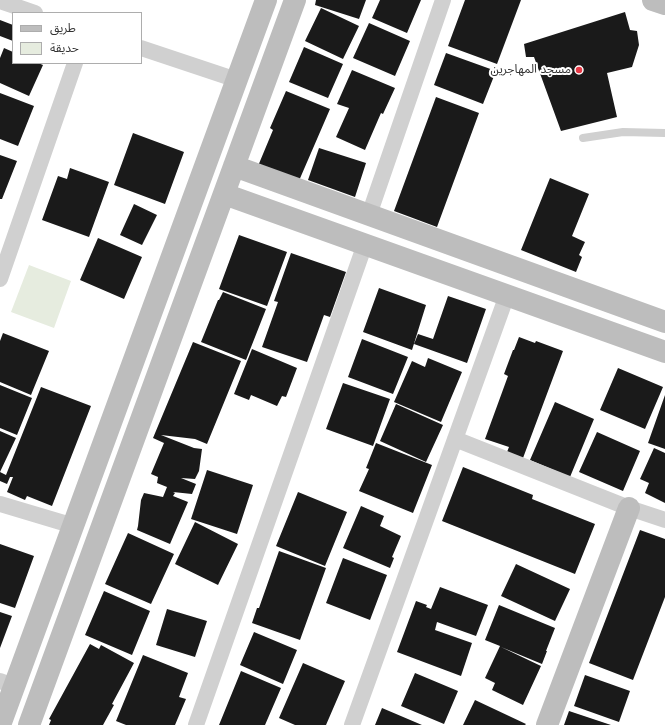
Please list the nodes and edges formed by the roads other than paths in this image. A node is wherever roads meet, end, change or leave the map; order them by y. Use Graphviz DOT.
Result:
graph roads {
  1 [pos="266,0"];
  2 [pos="295,0"];
  3 [pos="444,0"];
  4 [pos="653,0"];
  5 [pos="0,1"];
  6 [pos="665,4"];
  7 [pos="32,12"];
  8 [pos="142,48"];
  9 [pos="75,64"];
  10 [pos="237,80"];
  11 [pos="665,134"];
  12 [pos="583,138"];
  13 [pos="234,166"];
  14 [pos="224,194"];
  15 [pos="369,215"];
  16 [pos="365,244"];
  17 [pos="0,279"];
  18 [pos="507,295"];
  19 [pos="665,322"];
  20 [pos="665,352"];
  21 [pos="455,439"];
  22 [pos="0,504"];
  23 [pos="629,508"];
  24 [pos="665,520"];
  25 [pos="74,526"];
  26 [pos="7,683"];
  27 [pos="0,725"];
  28 [pos="29,725"];
  29 [pos="196,725"];
  30 [pos="352,725"];
  31 [pos="547,725"];
  1 -- 10 [label="street"];
  2 -- 13 [label="street"];
  3 -- 15 [label="street"];
  4 -- 6 [label="street"];
  5 -- 7 [label="street"];
  8 -- 10 [label="street"];
  9 -- 17 [label="street"];
  10 -- 25 [label="street"];
  11 -- 12 [label="lane"];
  13 -- 14 [label="street"];
  13 -- 15 [label="street"];
  14 -- 16 [label="street"];
  14 -- 28 [label="street"];
  15 -- 19 [label="street"];
  16 -- 18 [label="street"];
  16 -- 29 [label="street"];
  18 -- 20 [label="street"];
  18 -- 21 [label="street"];
  21 -- 23 [label="street"];
  21 -- 30 [label="street"];
  22 -- 25 [label="street"];
  23 -- 24 [label="street"];
  23 -- 31 [label="street"];
  25 -- 26 [label="street"];
  26 -- 27 [label="street"];
}
